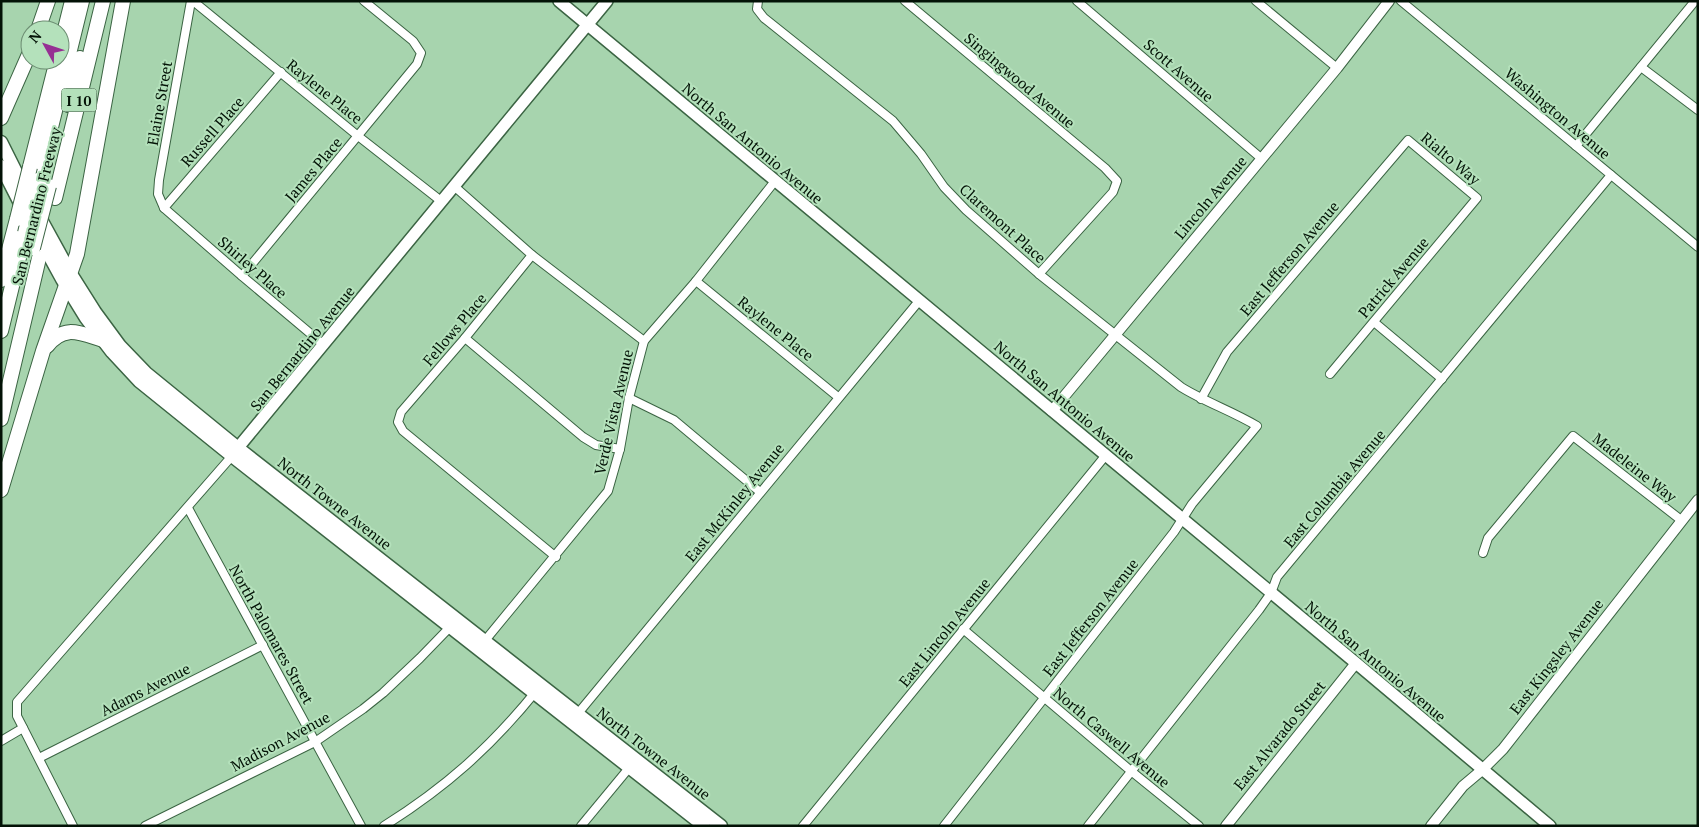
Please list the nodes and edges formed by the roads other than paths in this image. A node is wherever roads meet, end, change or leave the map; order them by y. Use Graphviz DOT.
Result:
graph roads {
  1 [pos="48,1"];
  2 [pos="72,1"];
  3 [pos="82,1"];
  4 [pos="94,1"];
  5 [pos="103,1"];
  6 [pos="123,1"];
  7 [pos="192,1"];
  8 [pos="364,1"];
  9 [pos="559,1"];
  10 [pos="606,1"];
  11 [pos="905,1"];
  12 [pos="1256,1"];
  13 [pos="1389,1"];
  14 [pos="1401,1"];
  15 [pos="1695,1"];
  16 [pos="1081,2"];
  17 [pos="757,5"];
  18 [pos="41,20"];
  19 [pos="67,20"];
  20 [pos="587,25"];
  21 [pos="1641,67"];
  22 [pos="1337,68"];
  23 [pos="20,70"];
  24 [pos="54,70"];
  25 [pos="281,72"];
  26 [pos="7,95"];
  27 [pos="1698,110"];
  28 [pos="1,118"];
  29 [pos="358,136"];
  30 [pos="1408,140"];
  31 [pos="1,142"];
  32 [pos="1576,146"];
  33 [pos="1,153"];
  34 [pos="1262,159"];
  35 [pos="1,166"];
  36 [pos="1611,175"];
  37 [pos="8,177"];
  38 [pos="774,181"];
  39 [pos="454,186"];
  40 [pos="47,188"];
  41 [pos="1477,198"];
  42 [pos="441,201"];
  43 [pos="164,208"];
  44 [pos="1698,247"];
  45 [pos="36,253"];
  46 [pos="532,255"];
  47 [pos="1040,274"];
  48 [pos="242,276"];
  49 [pos="1,280"];
  50 [pos="68,280"];
  51 [pos="696,281"];
  52 [pos="919,301"];
  53 [pos="1374,322"];
  54 [pos="1,330"];
  55 [pos="1116,333"];
  56 [pos="465,338"];
  57 [pos="103,340"];
  58 [pos="644,341"];
  59 [pos="324,345"];
  60 [pos="43,351"];
  61 [pos="1330,374"];
  62 [pos="1442,379"];
  63 [pos="1,380"];
  64 [pos="838,397"];
  65 [pos="629,398"];
  66 [pos="1200,399"];
  67 [pos="1052,411"];
  68 [pos="1,419"];
  69 [pos="1257,426"];
  70 [pos="620,450"];
  71 [pos="235,452"];
  72 [pos="1106,455"];
  73 [pos="1,490"];
  74 [pos="760,492"];
  75 [pos="1698,500"];
  76 [pos="188,508"];
  77 [pos="1182,518"];
  78 [pos="1681,520"];
  79 [pos="1483,553"];
  80 [pos="556,556"];
  81 [pos="1271,592"];
  82 [pos="454,623"];
  83 [pos="964,630"];
  84 [pos="263,645"];
  85 [pos="482,645"];
  86 [pos="1356,663"];
  87 [pos="538,688"];
  88 [pos="1044,698"];
  89 [pos="574,718"];
  90 [pos="23,728"];
  91 [pos="1,741"];
  92 [pos="315,742"];
  93 [pos="39,758"];
  94 [pos="629,768"];
  95 [pos="1482,770"];
  96 [pos="1130,771"];
  97 [pos="73,826"];
  98 [pos="145,826"];
  99 [pos="361,826"];
  100 [pos="384,826"];
  101 [pos="581,826"];
  102 [pos="704,826"];
  103 [pos="721,826"];
  104 [pos="803,826"];
  105 [pos="944,826"];
  106 [pos="1088,826"];
  107 [pos="1199,826"];
  108 [pos="1226,826"];
  109 [pos="1431,826"];
  110 [pos="1550,826"];
  1 -- 18 [label="highway"];
  2 -- 19 [label="highway"];
  3 -- 40 [label="highway"];
  4 -- 40 [label="highway"];
  5 -- 40 [label="highway, San Bernardino Freeway / I 10"];
  6 -- 50 [label="highway"];
  7 -- 25 [label="street, Raylene Place"];
  7 -- 43 [label="street, Elaine Street"];
  8 -- 29 [label="street, James Place"];
  9 -- 20 [label="main road, North San Antonio Avenue"];
  10 -- 20 [label="main road, San Bernardino Avenue"];
  11 -- 47 [label="street, Singingwood Avenue"];
  12 -- 22 [label="street"];
  13 -- 22 [label="street, Lincoln Avenue"];
  14 -- 32 [label="street, Washington Avenue"];
  15 -- 21 [label="street"];
  16 -- 34 [label="street, Scott Avenue"];
  17 -- 47 [label="street, Claremont Place"];
  20 -- 38 [label="main road, North San Antonio Avenue"];
  20 -- 39 [label="main road, San Bernardino Avenue"];
  21 -- 27 [label="street"];
  21 -- 32 [label="street"];
  22 -- 34 [label="street, Lincoln Avenue"];
  23 -- 26 [label="highway"];
  24 -- 49 [label="highway, San Bernardino Freeway / I 10, bridge"];
  25 -- 29 [label="street, Raylene Place"];
  25 -- 43 [label="street, Russell Place"];
  26 -- 28 [label="highway"];
  29 -- 42 [label="street, Raylene Place"];
  29 -- 48 [label="street, James Place"];
  30 -- 41 [label="street, Rialto Way"];
  30 -- 66 [label="street, East Jefferson Avenue"];
  31 -- 37 [label="main road, North Towne Avenue"];
  32 -- 36 [label="street, Washington Avenue"];
  33 -- 37 [label="main road"];
  34 -- 55 [label="street, Lincoln Avenue"];
  35 -- 37 [label="main road, North Towne Avenue"];
  36 -- 44 [label="street, Washington Avenue"];
  36 -- 62 [label="street, East Columbia Avenue"];
  37 -- 50 [label="main road, North Towne Avenue"];
  38 -- 51 [label="street, Verde Vista Avenue"];
  38 -- 52 [label="main road, North San Antonio Avenue"];
  39 -- 42 [label="main road, San Bernardino Avenue"];
  39 -- 46 [label="street"];
  40 -- 45 [label="highway, San Bernardino Freeway / I 10"];
  40 -- 54 [label="highway, bridge"];
  41 -- 53 [label="street, Patrick Avenue"];
  42 -- 59 [label="main road, San Bernardino Avenue"];
  43 -- 48 [label="street, Shirley Place"];
  45 -- 63 [label="highway"];
  45 -- 68 [label="highway, San Bernardino Freeway / I 10"];
  46 -- 56 [label="street, Fellows Place"];
  46 -- 58 [label="street"];
  47 -- 55 [label="street, Claremont Place"];
  48 -- 59 [label="street, Shirley Place"];
  50 -- 57 [label="main road, North Towne Avenue"];
  50 -- 60 [label="highway"];
  50 -- 71 [label="main road, North Towne Avenue"];
  51 -- 58 [label="street, Verde Vista Avenue"];
  51 -- 64 [label="street, Raylene Place"];
  52 -- 64 [label="street, East McKinley Avenue"];
  52 -- 67 [label="main road, North San Antonio Avenue"];
  53 -- 61 [label="street, Patrick Avenue"];
  53 -- 62 [label="street"];
  55 -- 66 [label="street, Claremont Place"];
  55 -- 67 [label="street, Lincoln Avenue"];
  56 -- 70 [label="street"];
  56 -- 80 [label="street, Fellows Place"];
  57 -- 60 [label="highway"];
  57 -- 71 [label="main road, North Towne Avenue"];
  58 -- 65 [label="street, Verde Vista Avenue"];
  59 -- 71 [label="main road, San Bernardino Avenue"];
  60 -- 73 [label="highway"];
  62 -- 81 [label="street, East Columbia Avenue"];
  64 -- 74 [label="street, East McKinley Avenue"];
  65 -- 70 [label="street, Verde Vista Avenue"];
  65 -- 74 [label="street"];
  66 -- 69 [label="street, Claremont Place"];
  67 -- 72 [label="main road, North San Antonio Avenue"];
  69 -- 77 [label="street, East Jefferson Avenue"];
  70 -- 80 [label="street, Verde Vista Avenue"];
  71 -- 76 [label="street, San Bernardino Avenue"];
  71 -- 82 [label="main road, North Towne Avenue"];
  72 -- 77 [label="main road, North San Antonio Avenue"];
  72 -- 83 [label="street, East Lincoln Avenue"];
  74 -- 89 [label="street, East McKinley Avenue"];
  75 -- 78 [label="street, East Kingsley Avenue"];
  76 -- 84 [label="street, North Palomares Street"];
  76 -- 90 [label="street, San Bernardino Avenue"];
  77 -- 81 [label="main road, North San Antonio Avenue"];
  77 -- 88 [label="street, East Jefferson Avenue"];
  78 -- 79 [label="street, Madeleine Way"];
  78 -- 95 [label="street, East Kingsley Avenue"];
  80 -- 85 [label="street, Verde Vista Avenue"];
  81 -- 86 [label="main road, North San Antonio Avenue"];
  81 -- 96 [label="street, East Columbia Avenue"];
  82 -- 85 [label="main road, North Towne Avenue"];
  82 -- 92 [label="street, Madison Avenue"];
  83 -- 88 [label="street, North Caswell Avenue"];
  83 -- 104 [label="street, East Lincoln Avenue"];
  84 -- 92 [label="street, North Palomares Street"];
  84 -- 93 [label="street, Adams Avenue"];
  85 -- 87 [label="main road, North Towne Avenue"];
  86 -- 95 [label="main road, North San Antonio Avenue"];
  86 -- 108 [label="street, East Alvarado Street"];
  87 -- 89 [label="main road, North Towne Avenue"];
  87 -- 100 [label="street"];
  88 -- 96 [label="street, North Caswell Avenue"];
  88 -- 105 [label="street, East Jefferson Avenue"];
  89 -- 94 [label="main road, North Towne Avenue"];
  89 -- 103 [label="main road, North Towne Avenue"];
  90 -- 91 [label="street"];
  90 -- 93 [label="street"];
  92 -- 98 [label="street, Madison Avenue"];
  92 -- 99 [label="street, North Palomares Street"];
  93 -- 97 [label="street"];
  94 -- 101 [label="street"];
  94 -- 102 [label="main road, North Towne Avenue"];
  95 -- 109 [label="street, East Kingsley Avenue"];
  95 -- 110 [label="main road, North San Antonio Avenue"];
  96 -- 106 [label="street, East Columbia Avenue"];
  96 -- 107 [label="street, North Caswell Avenue"];
}
